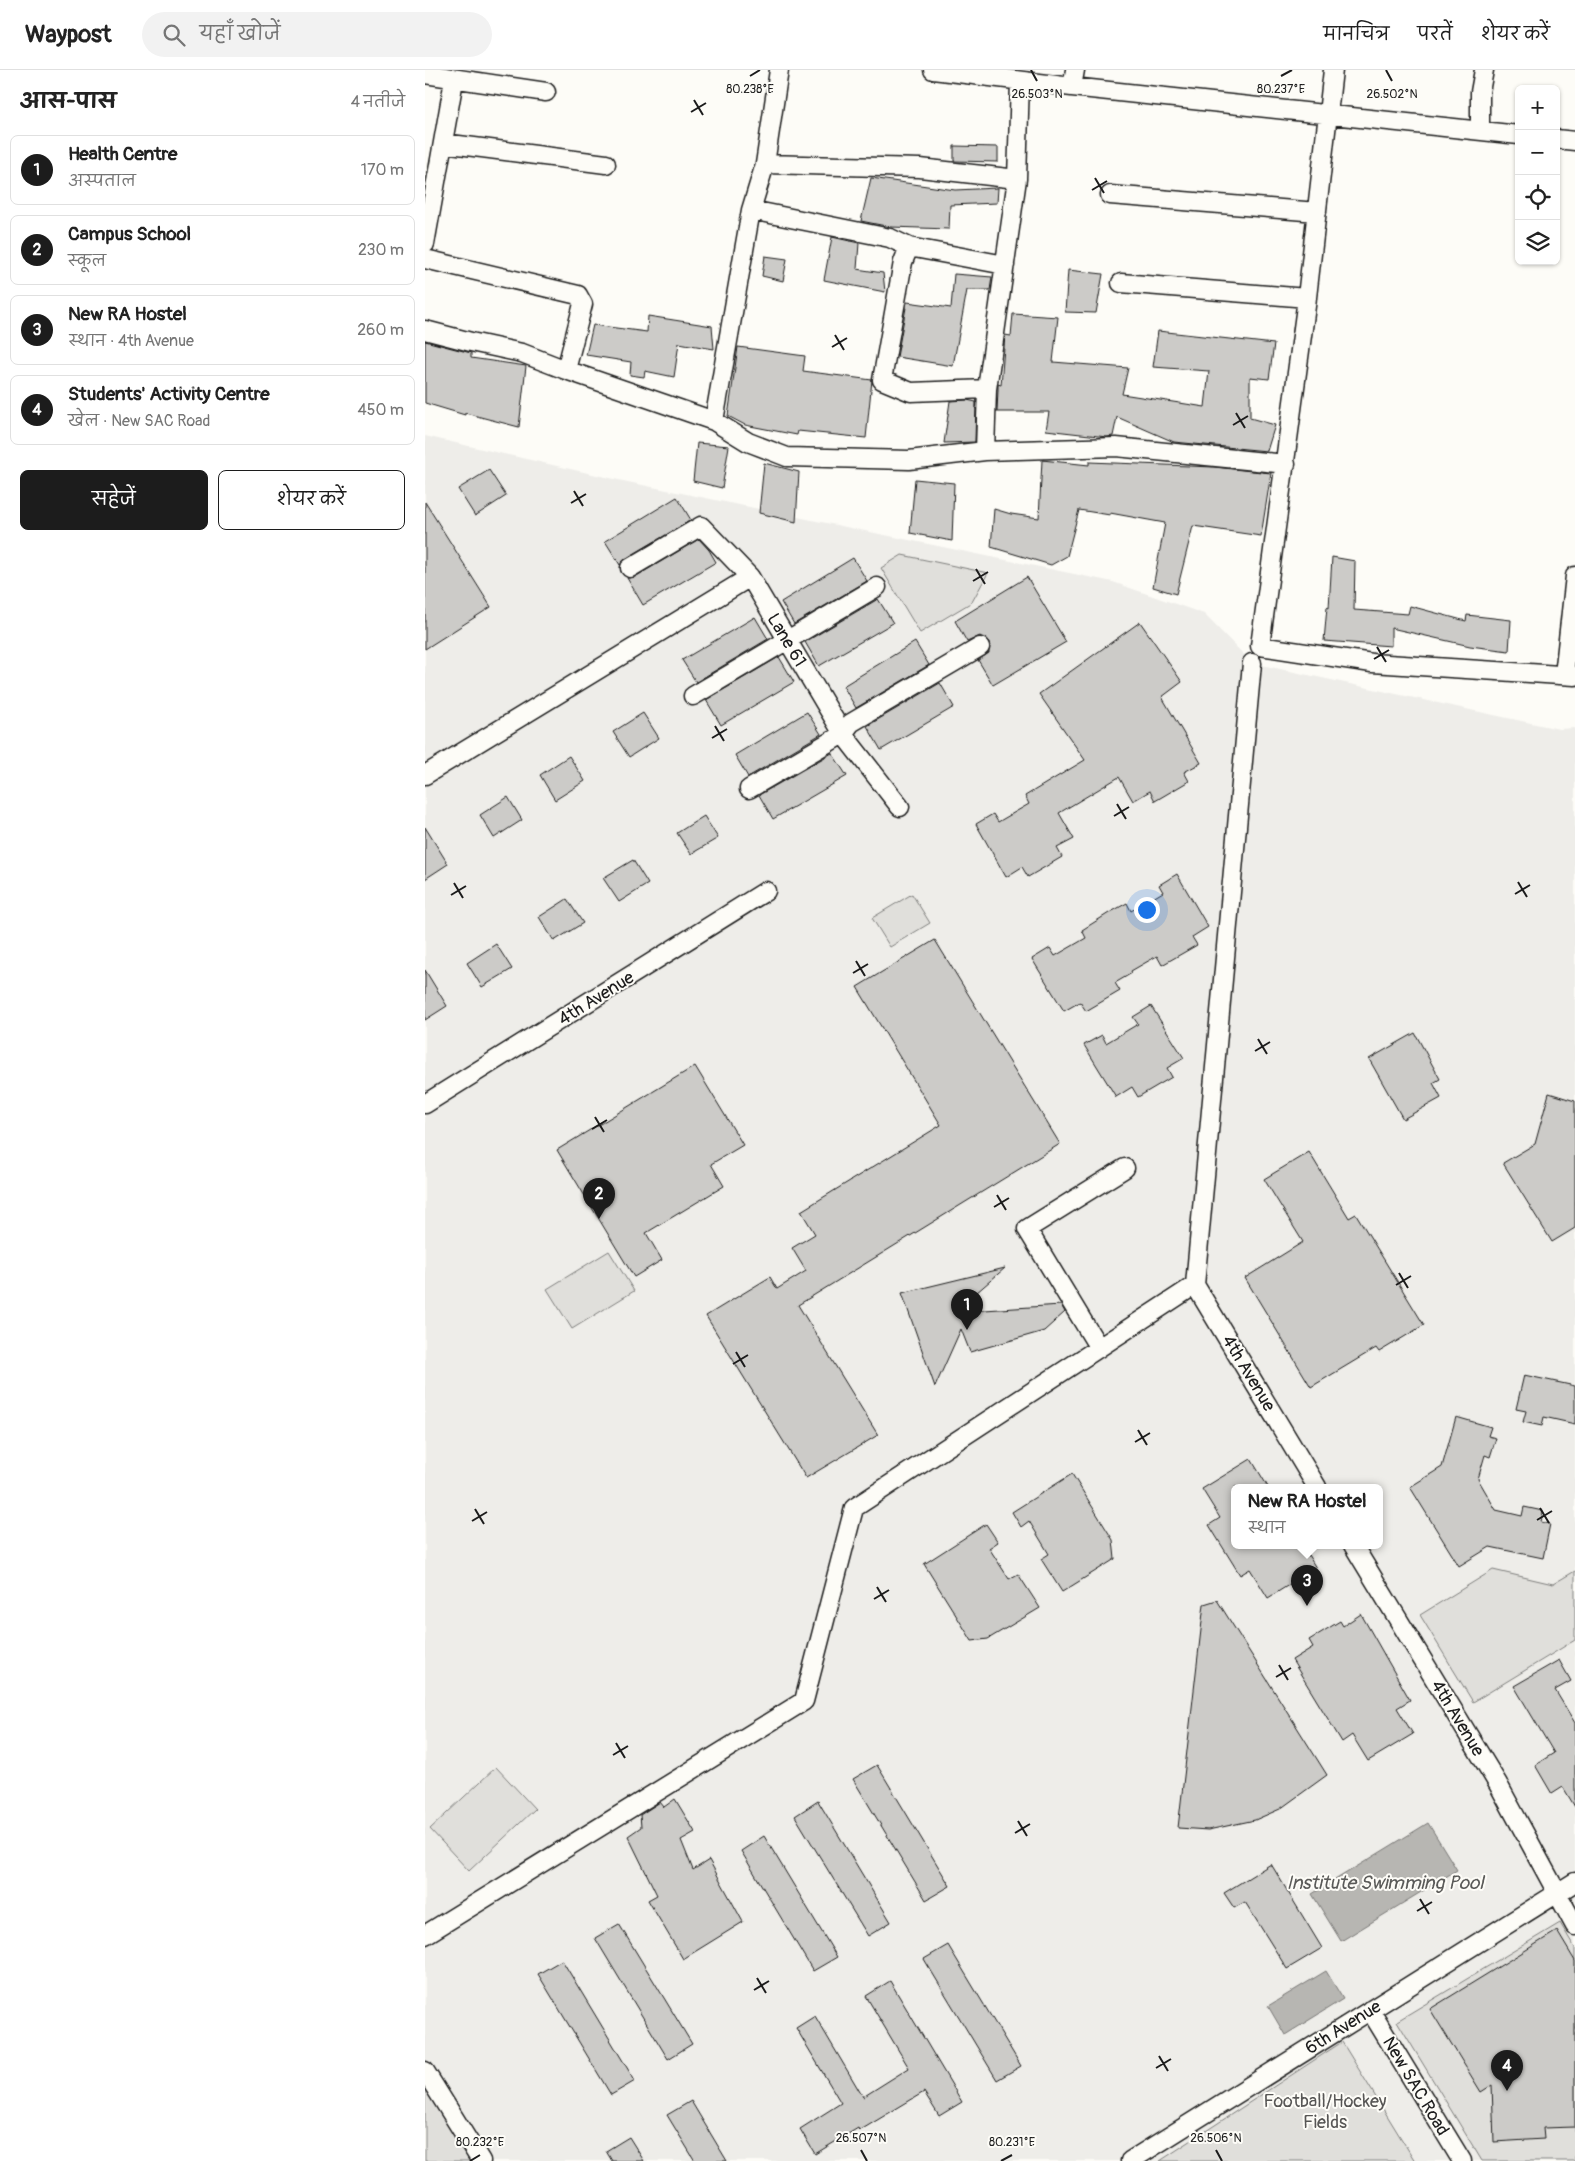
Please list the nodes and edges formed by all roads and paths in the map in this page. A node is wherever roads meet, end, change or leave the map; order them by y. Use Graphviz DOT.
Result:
graph roads {
  1 [pos="779,70"];
  2 [pos="933,70"];
  3 [pos="1333,70"];
  4 [pos="1485,70"];
  5 [pos="425,74"];
  6 [pos="1073,79"];
  7 [pos="454,80"];
  8 [pos="1020,81"];
  9 [pos="546,92"];
  10 [pos="1328,114"];
  11 [pos="1480,130"];
  12 [pos="1515,134"];
  13 [pos="1560,139"];
  14 [pos="1575,141"];
  15 [pos="443,142"];
  16 [pos="606,164"];
  17 [pos="765,164"];
  18 [pos="1017,179"];
  19 [pos="1110,195"];
  20 [pos="751,210"];
  21 [pos="1317,212"];
  22 [pos="425,244"];
  23 [pos="909,247"];
  24 [pos="425,259"];
  25 [pos="1005,264"];
  26 [pos="1121,283"];
  27 [pos="1307,298"];
  28 [pos="425,330"];
  29 [pos="566,370"];
  30 [pos="987,389"];
  31 [pos="713,421"];
  32 [pos="985,451"];
  33 [pos="1286,464"];
  34 [pos="630,568"];
  35 [pos="1575,576"];
  36 [pos="749,577"];
  37 [pos="877,587"];
  38 [pos="786,640"];
  39 [pos="981,647"];
  40 [pos="1252,662"];
  41 [pos="1569,676"];
  42 [pos="693,696"];
  43 [pos="843,734"];
  44 [pos="425,775"];
  45 [pos="749,789"];
  46 [pos="900,807"];
  47 [pos="766,891"];
  48 [pos="425,1104"];
  49 [pos="1125,1168"];
  50 [pos="1195,1285"];
  51 [pos="1099,1348"];
  52 [pos="1315,1484"];
  53 [pos="1355,1549"];
  54 [pos="1575,1882"];
  55 [pos="1557,1894"];
  56 [pos="1575,1926"];
  57 [pos="425,1935"];
  58 [pos="1370,2010"];
  59 [pos="425,2071"];
  60 [pos="481,2161"];
  61 [pos="1130,2161"];
  62 [pos="1462,2161"];
  1 -- 17 [label="street"];
  2 -- 8 [label="street"];
  3 -- 10 [label="street"];
  4 -- 11 [label="street"];
  5 -- 7 [label="street"];
  6 -- 8 [label="street"];
  6 -- 10 [label="street"];
  7 -- 9 [label="street"];
  7 -- 15 [label="street"];
  8 -- 18 [label="street"];
  10 -- 11 [label="street"];
  10 -- 21 [label="street"];
  11 -- 12 [label="street"];
  13 -- 14 [label="street"];
  15 -- 16 [label="street"];
  15 -- 22 [label="street"];
  17 -- 18 [label="street"];
  17 -- 20 [label="street"];
  18 -- 25 [label="street"];
  19 -- 21 [label="street"];
  20 -- 23 [label="street"];
  20 -- 31 [label="street"];
  21 -- 27 [label="street"];
  23 -- 25 [label="street"];
  23 -- 30 [label="street"];
  24 -- 29 [label="street"];
  25 -- 30 [label="street"];
  26 -- 27 [label="street"];
  27 -- 33 [label="street"];
  28 -- 29 [label="street"];
  29 -- 31 [label="street"];
  30 -- 32 [label="street"];
  31 -- 32 [label="street"];
  32 -- 33 [label="street"];
  33 -- 41 [label="street"];
  34 -- 36 [label="street, Lane 61"];
  35 -- 41 [label="street"];
  36 -- 38 [label="street, Lane 61"];
  36 -- 44 [label="street"];
  37 -- 38 [label="street"];
  38 -- 42 [label="street"];
  38 -- 43 [label="street, Lane 61"];
  39 -- 43 [label="street"];
  40 -- 50 [label="street"];
  43 -- 45 [label="street"];
  43 -- 46 [label="street, Lane 61"];
  47 -- 48 [label="street, 4th Avenue"];
  49 -- 51 [label="street"];
  50 -- 51 [label="street"];
  50 -- 52 [label="street, 4th Avenue"];
  51 -- 57 [label="street"];
  53 -- 55 [label="street, 4th Avenue"];
  54 -- 55 [label="street, 6th Avenue"];
  55 -- 56 [label="street, 4th Avenue"];
  55 -- 58 [label="street, 6th Avenue"];
  58 -- 61 [label="street, 6th Avenue"];
  58 -- 62 [label="street, New SAC Road"];
  59 -- 60 [label="street"];
}
